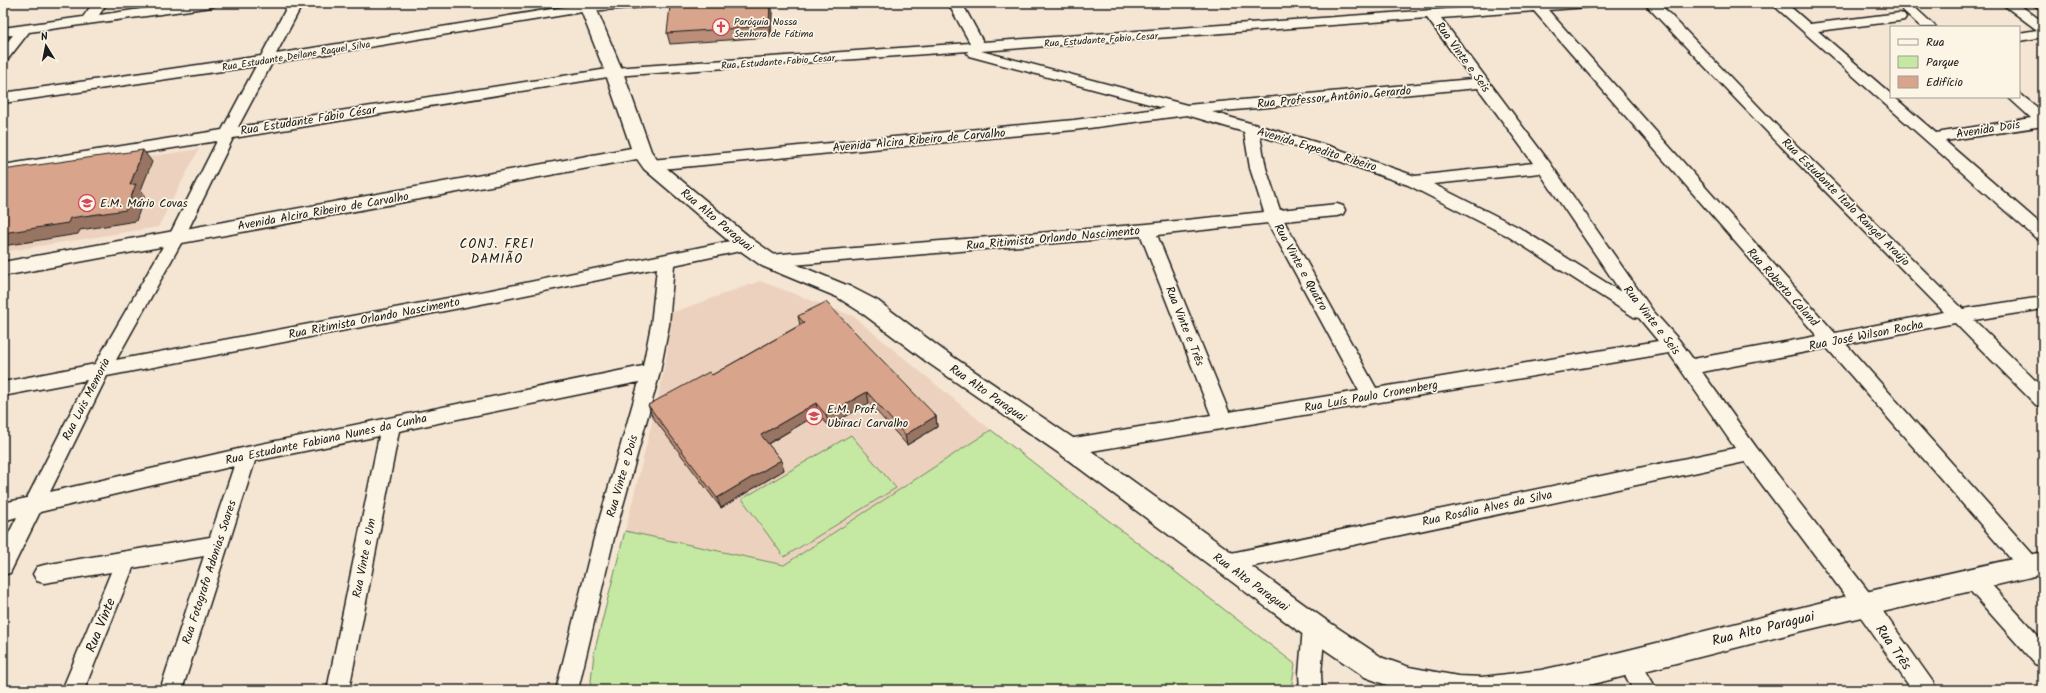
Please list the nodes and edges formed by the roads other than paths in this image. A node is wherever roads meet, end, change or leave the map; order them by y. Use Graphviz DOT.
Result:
graph roads {
  1 [pos="100,3"];
  2 [pos="212,3"];
  3 [pos="296,3"];
  4 [pos="645,3"];
  5 [pos="955,3"];
  6 [pos="1588,3"];
  7 [pos="1651,3"];
  8 [pos="1778,3"];
  9 [pos="1902,3"];
  10 [pos="2008,3"];
  11 [pos="587,5"];
  12 [pos="1537,6"];
  13 [pos="1431,14"];
  14 [pos="1899,18"];
  15 [pos="88,20"];
  16 [pos="1928,26"];
  17 [pos="1808,28"];
  18 [pos="2043,28"];
  19 [pos="25,29"];
  20 [pos="3,32"];
  21 [pos="2043,33"];
  22 [pos="2020,37"];
  23 [pos="979,48"];
  24 [pos="959,49"];
  25 [pos="3,56"];
  26 [pos="265,60"];
  27 [pos="614,72"];
  28 [pos="1482,83"];
  29 [pos="3,98"];
  30 [pos="2016,98"];
  31 [pos="1187,110"];
  32 [pos="2043,120"];
  33 [pos="1251,130"];
  34 [pos="228,133"];
  35 [pos="1933,138"];
  36 [pos="647,159"];
  37 [pos="1544,167"];
  38 [pos="3,170"];
  39 [pos="1414,181"];
  40 [pos="1337,210"];
  41 [pos="1274,218"];
  42 [pos="1147,230"];
  43 [pos="2043,235"];
  44 [pos="176,236"];
  45 [pos="745,244"];
  46 [pos="666,261"];
  47 [pos="769,261"];
  48 [pos="3,269"];
  49 [pos="2043,303"];
  50 [pos="1646,316"];
  51 [pos="1959,316"];
  52 [pos="1832,342"];
  53 [pos="1673,345"];
  54 [pos="1689,368"];
  55 [pos="100,372"];
  56 [pos="651,372"];
  57 [pos="3,390"];
  58 [pos="1371,396"];
  59 [pos="2043,400"];
  60 [pos="1223,421"];
  61 [pos="391,426"];
  62 [pos="1068,447"];
  63 [pos="1749,453"];
  64 [pos="247,455"];
  65 [pos="33,506"];
  66 [pos="3,512"];
  67 [pos="218,545"];
  68 [pos="126,560"];
  69 [pos="1226,563"];
  70 [pos="2037,565"];
  71 [pos="3,566"];
  72 [pos="44,574"];
  73 [pos="1972,578"];
  74 [pos="1864,603"];
  75 [pos="1314,627"];
  76 [pos="2043,657"];
  77 [pos="1629,662"];
  78 [pos="74,690"];
  79 [pos="171,690"];
  80 [pos="338,690"];
  81 [pos="567,690"];
  82 [pos="1311,690"];
  83 [pos="1482,690"];
  84 [pos="1646,690"];
  85 [pos="1925,690"];
  1 -- 15 [label="street"];
  2 -- 15 [label="street"];
  3 -- 26 [label="street, Rua Luis Memoria"];
  4 -- 11 [label="street, Rua Estudante Deilane Raquel Silva"];
  5 -- 23 [label="street"];
  6 -- 12 [label="street, Rua Estudante Fabio Cesar"];
  7 -- 51 [label="street, Rua Estudante Italo Rangel Araújo"];
  8 -- 17 [label="street"];
  9 -- 16 [label="street"];
  10 -- 18 [label="street"];
  11 -- 26 [label="street, Rua Estudante Deilane Raquel Silva"];
  11 -- 27 [label="street"];
  12 -- 13 [label="street, Rua Estudante Fabio Cesar"];
  12 -- 52 [label="street, Rua Roberto Caland"];
  13 -- 23 [label="street, Rua Estudante Fabio Cesar"];
  13 -- 28 [label="street, Rua Vinte e Seis"];
  14 -- 17 [label="street"];
  15 -- 19 [label="street"];
  17 -- 35 [label="street"];
  19 -- 20 [label="street"];
  19 -- 25 [label="street"];
  21 -- 22 [label="street"];
  23 -- 24 [label="street, Rua Estudante Fabio Cesar"];
  24 -- 27 [label="street, Rua Estudante Fabio Cesar"];
  24 -- 31 [label="street, Avenida Expedito Ribeiro"];
  26 -- 29 [label="street, Rua Estudante Deilane Raquel Silva"];
  26 -- 34 [label="street, Rua Luis Memoria"];
  27 -- 34 [label="street, Rua Estudante Fábio César"];
  27 -- 36 [label="street"];
  28 -- 31 [label="street, Rua Professor Antônio Gerardo"];
  28 -- 37 [label="street, Rua Vinte e Seis"];
  30 -- 32 [label="street"];
  31 -- 33 [label="street, Avenida Expedito Ribeiro"];
  31 -- 36 [label="street, Avenida Alcira Ribeiro de Carvalho"];
  32 -- 35 [label="street, Avenida Dois"];
  33 -- 39 [label="street, Avenida Expedito Ribeiro"];
  33 -- 41 [label="street, Rua Vinte e Quatro"];
  34 -- 38 [label="street, Rua Estudante Fábio César"];
  34 -- 44 [label="street, Rua Luis Memoria"];
  35 -- 43 [label="street"];
  36 -- 44 [label="street, Avenida Alcira Ribeiro de Carvalho"];
  36 -- 45 [label="street, Rua Alto Paraguai"];
  37 -- 39 [label="street"];
  37 -- 50 [label="street, Rua Vinte e Seis"];
  39 -- 50 [label="street, Avenida Expedito Ribeiro"];
  40 -- 41 [label="street, Rua Ritimista Orlando Nascimento"];
  41 -- 42 [label="street, Rua Ritimista Orlando Nascimento"];
  41 -- 58 [label="street, Rua Vinte e Quatro"];
  42 -- 47 [label="street, Rua Ritimista Orlando Nascimento"];
  42 -- 60 [label="street, Rua Vinte e Três"];
  44 -- 48 [label="street, Avenida Alcira Ribeiro de Carvalho"];
  44 -- 55 [label="street, Rua Luis Memoria"];
  45 -- 46 [label="street, Rua Ritimista Orlando Nascimento"];
  45 -- 47 [label="street, Rua Alto Paraguai"];
  46 -- 55 [label="street, Rua Ritimista Orlando Nascimento"];
  46 -- 56 [label="street, Rua Vinte e Dois"];
  47 -- 62 [label="street, Rua Alto Paraguai"];
  49 -- 51 [label="street, Rua José Wilson Rocha"];
  50 -- 53 [label="street, Rua Vinte e Seis"];
  51 -- 52 [label="street, Rua José Wilson Rocha"];
  51 -- 59 [label="street, Rua Estudante Italo Rangel Araújo"];
  52 -- 54 [label="street, Rua José Wilson Rocha"];
  52 -- 70 [label="street, Rua Roberto Caland"];
  53 -- 54 [label="street, Rua Vinte e Seis"];
  53 -- 58 [label="street, Rua Luís Paulo Cronenberg"];
  54 -- 63 [label="street, Rua Vinte e Seis"];
  55 -- 57 [label="street, Rua Ritimista Orlando Nascimento"];
  55 -- 65 [label="street, Rua Luis Memoria"];
  56 -- 61 [label="street, Rua Estudante Fabiana Nunes da Cunha"];
  56 -- 81 [label="street, Rua Vinte e Dois"];
  58 -- 60 [label="street, Rua Luís Paulo Cronenberg"];
  60 -- 62 [label="street, Rua Luís Paulo Cronenberg"];
  61 -- 64 [label="street, Rua Estudante Fabiana Nunes da Cunha"];
  61 -- 80 [label="street, Rua Vinte e Um"];
  62 -- 69 [label="street, Rua Alto Paraguai"];
  63 -- 69 [label="street, Rua Rosália Alves da Silva"];
  63 -- 74 [label="street, Rua Vinte e Seis"];
  64 -- 65 [label="street, Rua Estudante Fabiana Nunes da Cunha"];
  64 -- 67 [label="street, Rua Fotografo Adonias Soares"];
  65 -- 66 [label="street, Rua Estudante Fabiana Nunes da Cunha"];
  65 -- 71 [label="street, Rua Luis Memoria"];
  67 -- 68 [label="street"];
  67 -- 79 [label="street, Rua Fotografo Adonias Soares"];
  68 -- 72 [label="street"];
  68 -- 78 [label="street, Rua Vinte"];
  69 -- 75 [label="street, Rua Alto Paraguai"];
  70 -- 73 [label="street, Rua Alto Paraguai"];
  73 -- 74 [label="street, Rua Alto Paraguai"];
  73 -- 76 [label="street"];
  74 -- 77 [label="street, Rua Alto Paraguai"];
  74 -- 85 [label="street, Rua Três"];
  75 -- 82 [label="street"];
  75 -- 83 [label="street, Rua Alto Paraguai"];
  77 -- 83 [label="street, Rua Alto Paraguai"];
  77 -- 84 [label="street"];
}
